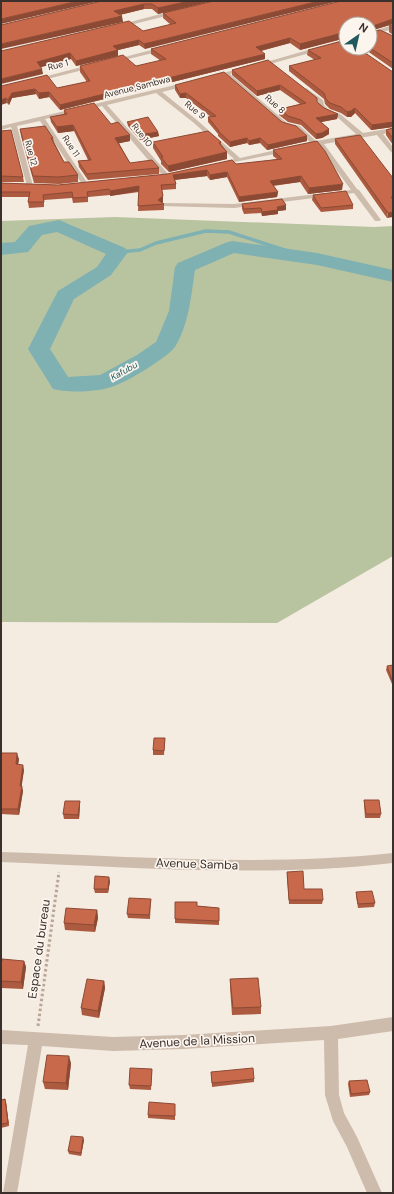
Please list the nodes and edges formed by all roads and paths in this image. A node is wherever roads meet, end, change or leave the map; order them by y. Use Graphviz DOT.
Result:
graph roads {
  1 [pos="183,11"];
  2 [pos="113,27"];
  3 [pos="393,28"];
  4 [pos="378,33"];
  5 [pos="338,43"];
  6 [pos="173,46"];
  7 [pos="270,62"];
  8 [pos="105,63"];
  9 [pos="98,65"];
  10 [pos="255,66"];
  11 [pos="276,67"];
  12 [pos="248,68"];
  13 [pos="226,74"];
  14 [pos="203,80"];
  15 [pos="31,81"];
  16 [pos="195,82"];
  17 [pos="302,86"];
  18 [pos="157,91"];
  19 [pos="103,104"];
  20 [pos="42,119"];
  21 [pos="14,125"];
  22 [pos="1,128"];
  23 [pos="393,130"];
  24 [pos="378,132"];
  25 [pos="361,135"];
  26 [pos="317,143"];
  27 [pos="393,151"];
  28 [pos="239,160"];
  29 [pos="217,165"];
  30 [pos="159,176"];
  31 [pos="92,183"];
  32 [pos="30,186"];
  33 [pos="357,191"];
  34 [pos="163,204"];
  35 [pos="377,220"];
  36 [pos="1,857"];
  37 [pos="393,858"];
  38 [pos="60,860"];
  39 [pos="393,1024"];
  40 [pos="331,1033"];
  41 [pos="1,1037"];
  42 [pos="36,1040"];
  43 [pos="10,1193"];
  44 [pos="375,1193"];
  1 -- 2 [label="street"];
  3 -- 4 [label="street"];
  5 -- 7 [label="street"];
  6 -- 8 [label="street"];
  7 -- 10 [label="street"];
  7 -- 11 [label="street"];
  9 -- 15 [label="street, Rue 1"];
  12 -- 13 [label="street"];
  13 -- 14 [label="street"];
  13 -- 26 [label="street, Rue 8"];
  16 -- 18 [label="street, Avenue Sambwa"];
  17 -- 25 [label="street"];
  18 -- 19 [label="street, Avenue Sambwa"];
  18 -- 28 [label="street, Rue 9"];
  19 -- 20 [label="street, Avenue Sambwa"];
  19 -- 30 [label="street, Rue 10"];
  20 -- 21 [label="street, Avenue Sambwa"];
  20 -- 31 [label="street, Rue 11"];
  21 -- 22 [label="street, Avenue Sambwa"];
  21 -- 32 [label="street, Rue 12"];
  23 -- 24 [label="street"];
  24 -- 25 [label="street"];
  24 -- 27 [label="street"];
  25 -- 26 [label="street"];
  26 -- 28 [label="street"];
  26 -- 33 [label="street, Rue 8"];
  28 -- 29 [label="street"];
  33 -- 34 [label="street"];
  33 -- 35 [label="street, Rue 8"];
  36 -- 38 [label="street, Avenue Samba"];
  37 -- 38 [label="street, Avenue Samba"];
  38 -- 42 [label="path, Espace du bureau"];
  39 -- 40 [label="street, Avenue de la Mission"];
  40 -- 42 [label="street, Avenue de la Mission"];
  40 -- 44 [label="street"];
  41 -- 42 [label="street, Avenue de la Mission"];
  42 -- 43 [label="street"];
}
